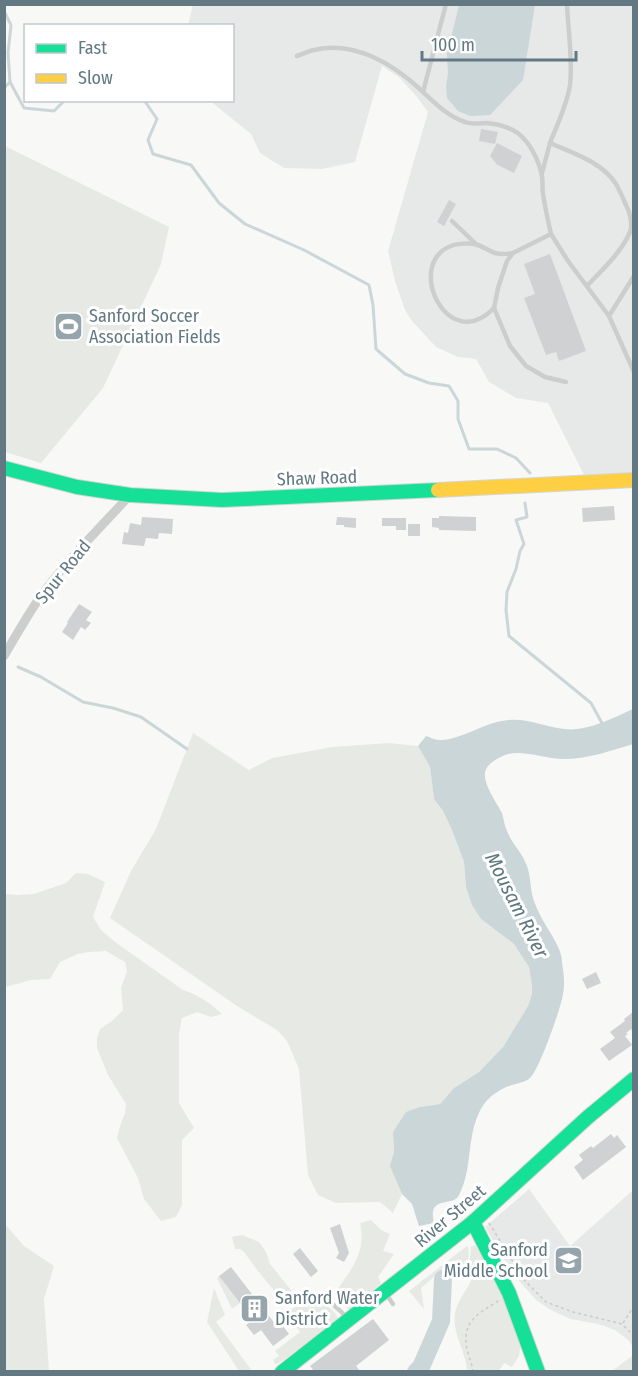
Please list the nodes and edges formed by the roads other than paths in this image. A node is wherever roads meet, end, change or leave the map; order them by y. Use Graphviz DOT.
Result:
graph roads {
  1 [pos="446,4"];
  2 [pos="567,4"];
  3 [pos="297,56"];
  4 [pos="423,92"];
  5 [pos="550,143"];
  6 [pos="542,174"];
  7 [pos="452,221"];
  8 [pos="551,234"];
  9 [pos="477,245"];
  10 [pos="513,253"];
  11 [pos="633,276"];
  12 [pos="586,286"];
  13 [pos="494,308"];
  14 [pos="609,316"];
  15 [pos="633,372"];
  16 [pos="567,382"];
  17 [pos="4,468"];
  18 [pos="633,480"];
  19 [pos="130,495"];
  20 [pos="4,656"];
  21 [pos="633,1079"];
  22 [pos="477,1217"];
  23 [pos="384,1292"];
  24 [pos="321,1298"];
  25 [pos="393,1304"];
  26 [pos="349,1320"];
  27 [pos="289,1370"];
  28 [pos="538,1371"];
  1 -- 4 [label="lane"];
  2 -- 5 [label="lane"];
  3 -- 4 [label="lane"];
  4 -- 6 [label="lane"];
  5 -- 6 [label="lane"];
  5 -- 12 [label="lane"];
  6 -- 8 [label="lane"];
  7 -- 9 [label="lane"];
  8 -- 10 [label="lane"];
  8 -- 12 [label="lane"];
  9 -- 10 [label="lane"];
  9 -- 13 [label="lane"];
  10 -- 13 [label="lane"];
  11 -- 14 [label="lane"];
  12 -- 14 [label="lane"];
  13 -- 16 [label="lane"];
  14 -- 15 [label="lane"];
  17 -- 19 [label="street, Shaw Road"];
  18 -- 19 [label="street, Shaw Road"];
  19 -- 20 [label="street, Spur Road"];
  21 -- 22 [label="street, River Street"];
  22 -- 23 [label="street, River Street"];
  22 -- 28 [label="street"];
  23 -- 25 [label="lane"];
  23 -- 26 [label="street, River Street"];
  24 -- 26 [label="lane"];
  26 -- 27 [label="street, River Street"];
}
